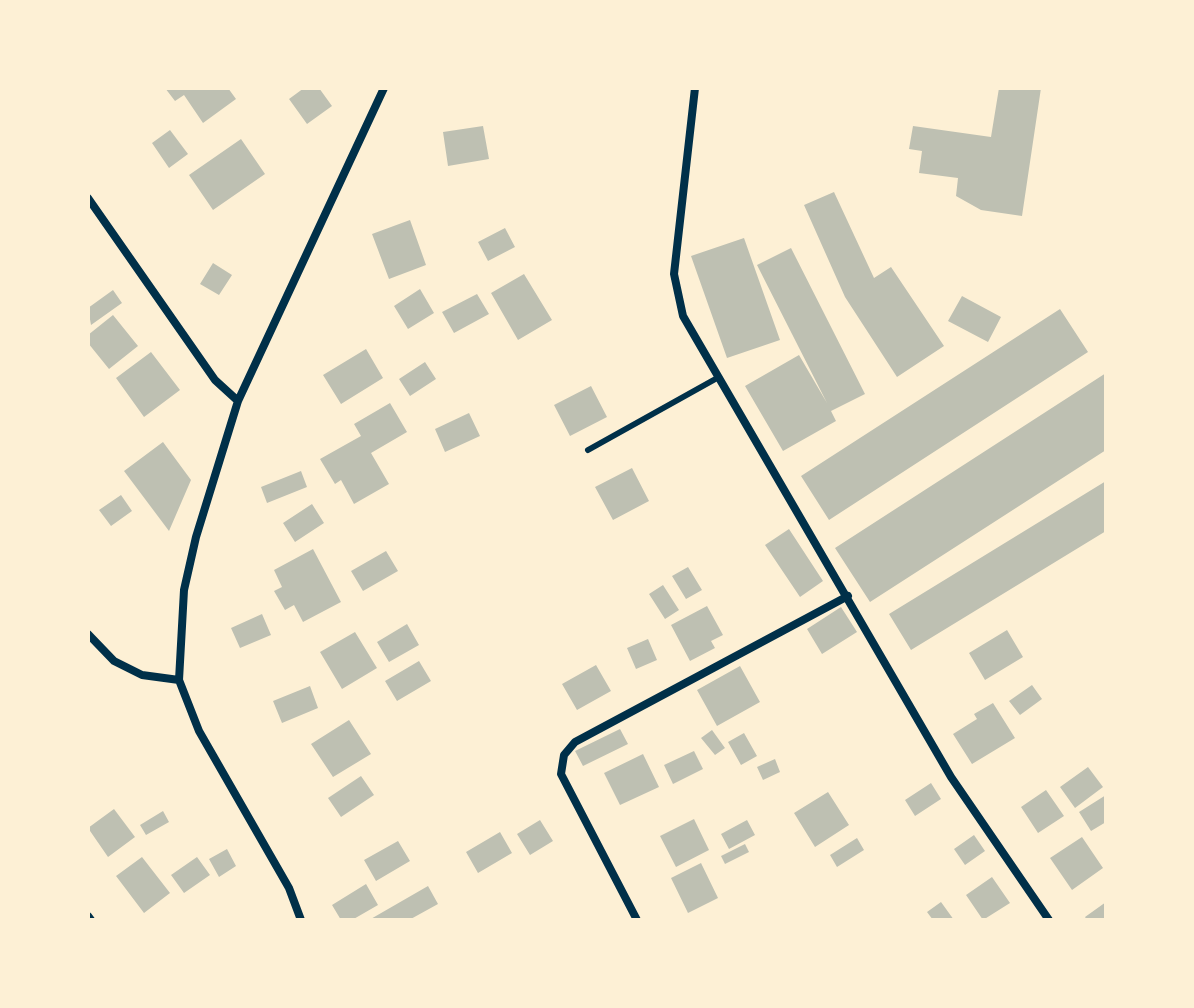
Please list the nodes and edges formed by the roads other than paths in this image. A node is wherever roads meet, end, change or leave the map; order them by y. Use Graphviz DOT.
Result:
graph roads {
  1 [pos="384,88"];
  2 [pos="695,88"];
  3 [pos="88,198"];
  4 [pos="719,377"];
  5 [pos="238,401"];
  6 [pos="588,450"];
  7 [pos="848,596"];
  8 [pos="88,634"];
  9 [pos="179,680"];
  10 [pos="301,920"];
  11 [pos="637,920"];
  12 [pos="1049,920"];
  1 -- 5 [label="street"];
  2 -- 4 [label="street"];
  3 -- 5 [label="street"];
  4 -- 6 [label="lane"];
  4 -- 7 [label="street"];
  5 -- 9 [label="street"];
  7 -- 11 [label="street"];
  7 -- 12 [label="street"];
  8 -- 9 [label="street"];
  9 -- 10 [label="street"];
}
